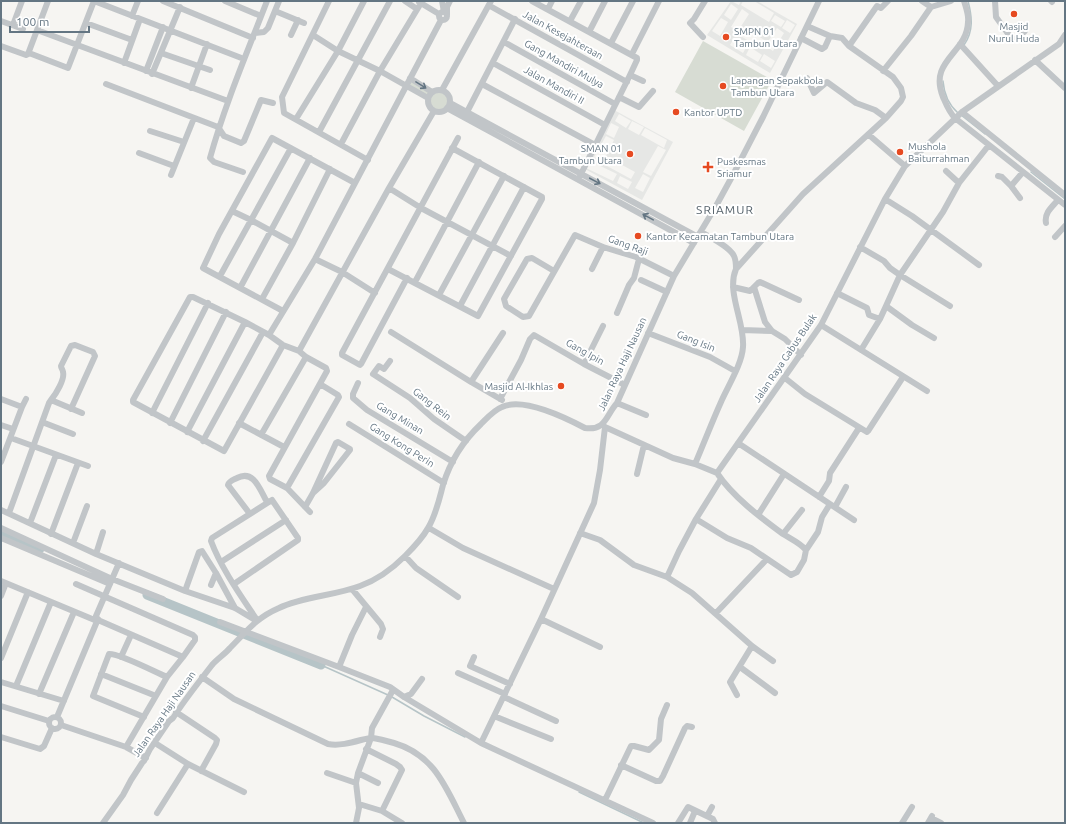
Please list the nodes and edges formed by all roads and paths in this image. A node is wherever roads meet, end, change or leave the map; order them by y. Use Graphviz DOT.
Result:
graph roads {
  1 [pos="22,1"];
  2 [pos="48,1"];
  3 [pos="94,1"];
  4 [pos="138,1"];
  5 [pos="162,1"];
  6 [pos="225,1"];
  7 [pos="267,1"];
  8 [pos="279,1"];
  9 [pos="329,1"];
  10 [pos="364,1"];
  11 [pos="390,1"];
  12 [pos="405,1"];
  13 [pos="442,1"];
  14 [pos="450,1"];
  15 [pos="532,1"];
  16 [pos="552,1"];
  17 [pos="580,1"];
  18 [pos="605,1"];
  19 [pos="633,1"];
  20 [pos="659,1"];
  21 [pos="705,1"];
  22 [pos="819,1"];
  23 [pos="888,1"];
  24 [pos="922,1"];
  25 [pos="950,1"];
  26 [pos="964,1"];
  27 [pos="995,1"];
  28 [pos="491,3"];
  29 [pos="419,4"];
  30 [pos="931,7"];
  31 [pos="180,8"];
  32 [pos="548,9"];
  33 [pos="275,11"];
  34 [pos="443,15"];
  35 [pos="132,16"];
  36 [pos="262,16"];
  37 [pos="140,19"];
  38 [pos="298,20"];
  39 [pos="515,20"];
  40 [pos="1,21"];
  41 [pos="570,21"];
  42 [pos="86,22"];
  43 [pos="304,23"];
  44 [pos="13,25"];
  45 [pos="807,26"];
  46 [pos="163,27"];
  47 [pos="23,30"];
  48 [pos="37,30"];
  49 [pos="170,30"];
  50 [pos="1025,31"];
  51 [pos="589,32"];
  52 [pos="254,35"];
  53 [pos="291,35"];
  54 [pos="313,35"];
  55 [pos="1065,35"];
  56 [pos="830,36"];
  57 [pos="703,37"];
  58 [pos="801,38"];
  59 [pos="132,40"];
  60 [pos="504,42"];
  61 [pos="611,43"];
  62 [pos="207,44"];
  63 [pos="960,44"];
  64 [pos="77,45"];
  65 [pos="1,46"];
  66 [pos="849,46"];
  67 [pos="338,51"];
  68 [pos="29,53"];
  69 [pos="161,53"];
  70 [pos="632,54"];
  71 [pos="244,59"];
  72 [pos="358,60"];
  73 [pos="1035,60"];
  74 [pos="124,63"];
  75 [pos="493,63"];
  76 [pos="199,67"];
  77 [pos="210,70"];
  78 [pos="146,71"];
  79 [pos="380,71"];
  80 [pos="883,71"];
  81 [pos="152,74"];
  82 [pos="630,75"];
  83 [pos="410,78"];
  84 [pos="807,78"];
  85 [pos="643,81"];
  86 [pos="627,82"];
  87 [pos="106,84"];
  88 [pos="482,84"];
  89 [pos="406,86"];
  90 [pos="998,86"];
  91 [pos="191,88"];
  92 [pos="1065,88"];
  93 [pos="442,90"];
  94 [pos="653,91"];
  95 [pos="432,92"];
  96 [pos="619,97"];
  97 [pos="428,98"];
  98 [pos="228,101"];
  99 [pos="273,104"];
  100 [pos="616,104"];
  101 [pos="448,106"];
  102 [pos="434,110"];
  103 [pos="467,112"];
  104 [pos="962,112"];
  105 [pos="194,118"];
  106 [pos="886,118"];
  107 [pos="955,118"];
  108 [pos="296,119"];
  109 [pos="605,125"];
  110 [pos="218,127"];
  111 [pos="150,130"];
  112 [pos="319,132"];
  113 [pos="869,135"];
  114 [pos="458,138"];
  115 [pos="184,142"];
  116 [pos="517,143"];
  117 [pos="341,144"];
  118 [pos="595,145"];
  119 [pos="989,145"];
  120 [pos="291,148"];
  121 [pos="452,148"];
  122 [pos="139,153"];
  123 [pos="310,158"];
  124 [pos="368,160"];
  125 [pos="479,162"];
  126 [pos="174,166"];
  127 [pos="905,166"];
  128 [pos="330,169"];
  129 [pos="946,171"];
  130 [pos="243,172"];
  131 [pos="1023,172"];
  132 [pos="171,175"];
  133 [pos="504,176"];
  134 [pos="579,176"];
  135 [pos="998,176"];
  136 [pos="355,183"];
  137 [pos="959,183"];
  138 [pos="1011,186"];
  139 [pos="524,187"];
  140 [pos="389,188"];
  141 [pos="1065,195"];
  142 [pos="1020,198"];
  143 [pos="885,199"];
  144 [pos="1058,200"];
  145 [pos="1065,205"];
  146 [pos="421,208"];
  147 [pos="232,211"];
  148 [pos="251,220"];
  149 [pos="447,221"];
  150 [pos="1046,223"];
  151 [pos="1065,226"];
  152 [pos="931,230"];
  153 [pos="271,231"];
  154 [pos="472,235"];
  155 [pos="698,237"];
  156 [pos="1055,237"];
  157 [pos="293,243"];
  158 [pos="492,246"];
  159 [pos="603,247"];
  160 [pos="860,247"];
  161 [pos="511,256"];
  162 [pos="315,259"];
  163 [pos="639,259"];
  164 [pos="979,265"];
  165 [pos="388,269"];
  166 [pos="592,269"];
  167 [pos="736,269"];
  168 [pos="554,271"];
  169 [pos="342,272"];
  170 [pos="900,275"];
  171 [pos="220,276"];
  172 [pos="674,276"];
  173 [pos="407,278"];
  174 [pos="641,280"];
  175 [pos="415,282"];
  176 [pos="733,287"];
  177 [pos="754,287"];
  178 [pos="240,288"];
  179 [pos="667,292"];
  180 [pos="375,293"];
  181 [pos="837,293"];
  182 [pos="439,295"];
  183 [pos="262,299"];
  184 [pos="799,300"];
  185 [pos="208,303"];
  186 [pos="460,306"];
  187 [pos="886,306"];
  188 [pos="950,306"];
  189 [pos="283,311"];
  190 [pos="226,312"];
  191 [pos="617,313"];
  192 [pos="880,319"];
  193 [pos="245,322"];
  194 [pos="822,325"];
  195 [pos="603,326"];
  196 [pos="742,330"];
  197 [pos="772,331"];
  198 [pos="391,332"];
  199 [pos="266,333"];
  200 [pos="503,333"];
  201 [pos="648,333"];
  202 [pos="934,338"];
  203 [pos="283,345"];
  204 [pos="861,350"];
  205 [pos="299,351"];
  206 [pos="801,355"];
  207 [pos="306,357"];
  208 [pos="390,361"];
  209 [pos="584,364"];
  210 [pos="735,370"];
  211 [pos="903,376"];
  212 [pos="785,378"];
  213 [pos="471,382"];
  214 [pos="358,383"];
  215 [pos="320,384"];
  216 [pos="625,385"];
  217 [pos="927,391"];
  218 [pos="26,398"];
  219 [pos="1,399"];
  220 [pos="500,399"];
  221 [pos="52,400"];
  222 [pos="617,403"];
  223 [pos="510,404"];
  224 [pos="22,407"];
  225 [pos="72,409"];
  226 [pos="152,413"];
  227 [pos="82,414"];
  228 [pos="646,414"];
  229 [pos="42,422"];
  230 [pos="170,423"];
  231 [pos="239,423"];
  232 [pos="350,424"];
  233 [pos="1,425"];
  234 [pos="604,426"];
  235 [pos="859,428"];
  236 [pos="14,430"];
  237 [pos="187,432"];
  238 [pos="73,434"];
  239 [pos="261,435"];
  240 [pos="10,438"];
  241 [pos="203,441"];
  242 [pos="466,441"];
  243 [pos="738,443"];
  244 [pos="644,445"];
  245 [pos="34,447"];
  246 [pos="284,448"];
  247 [pos="56,455"];
  248 [pos="1,462"];
  249 [pos="453,462"];
  250 [pos="78,463"];
  251 [pos="695,464"];
  252 [pos="88,466"];
  253 [pos="717,473"];
  254 [pos="637,474"];
  255 [pos="784,474"];
  256 [pos="721,479"];
  257 [pos="444,483"];
  258 [pos="846,487"];
  259 [pos="287,488"];
  260 [pos="313,493"];
  261 [pos="819,497"];
  262 [pos="267,502"];
  263 [pos="87,506"];
  264 [pos="832,506"];
  265 [pos="305,507"];
  266 [pos="1,510"];
  267 [pos="802,510"];
  268 [pos="310,512"];
  269 [pos="10,513"];
  270 [pos="250,514"];
  271 [pos="758,515"];
  272 [pos="696,519"];
  273 [pos="286,520"];
  274 [pos="854,520"];
  275 [pos="30,523"];
  276 [pos="1,528"];
  277 [pos="429,528"];
  278 [pos="103,532"];
  279 [pos="580,533"];
  280 [pos="51,534"];
  281 [pos="783,534"];
  282 [pos="1,538"];
  283 [pos="73,543"];
  284 [pos="806,550"];
  285 [pos="96,554"];
  286 [pos="405,556"];
  287 [pos="767,559"];
  288 [pos="221,562"];
  289 [pos="119,563"];
  290 [pos="216,572"];
  291 [pos="667,577"];
  292 [pos="111,581"];
  293 [pos="4,582"];
  294 [pos="76,584"];
  295 [pos="234,584"];
  296 [pos="211,585"];
  297 [pos="352,589"];
  298 [pos="554,589"];
  299 [pos="185,591"];
  300 [pos="28,592"];
  301 [pos="1,596"];
  302 [pos="105,597"];
  303 [pos="458,597"];
  304 [pos="163,599"];
  305 [pos="51,602"];
  306 [pos="366,607"];
  307 [pos="234,608"];
  308 [pos="74,612"];
  309 [pos="716,613"];
  310 [pos="541,619"];
  311 [pos="97,620"];
  312 [pos="257,620"];
  313 [pos="220,622"];
  314 [pos="245,631"];
  315 [pos="131,635"];
  316 [pos="380,637"];
  317 [pos="4,642"];
  318 [pos="752,646"];
  319 [pos="600,647"];
  320 [pos="121,657"];
  321 [pos="183,657"];
  322 [pos="474,657"];
  323 [pos="1,658"];
  324 [pos="773,661"];
  325 [pos="470,666"];
  326 [pos="339,667"];
  327 [pos="740,667"];
  328 [pos="458,673"];
  329 [pos="101,674"];
  330 [pos="167,677"];
  331 [pos="202,677"];
  332 [pos="466,677"];
  333 [pos="422,679"];
  334 [pos="1,682"];
  335 [pos="510,684"];
  336 [pos="16,686"];
  337 [pos="393,690"];
  338 [pos="775,693"];
  339 [pos="40,694"];
  340 [pos="737,695"];
  341 [pos="156,696"];
  342 [pos="504,696"];
  343 [pos="404,697"];
  344 [pos="64,701"];
  345 [pos="667,705"];
  346 [pos="1,706"];
  347 [pos="176,712"];
  348 [pos="494,716"];
  349 [pos="57,717"];
  350 [pos="144,718"];
  351 [pos="49,721"];
  352 [pos="556,721"];
  353 [pos="61,725"];
  354 [pos="692,727"];
  355 [pos="52,728"];
  356 [pos="1,737"];
  357 [pos="371,738"];
  358 [pos="550,739"];
  359 [pos="155,743"];
  360 [pos="482,743"];
  361 [pos="126,748"];
  362 [pos="366,749"];
  363 [pos="146,758"];
  364 [pos="188,764"];
  365 [pos="621,765"];
  366 [pos="201,771"];
  367 [pos="327,773"];
  368 [pos="358,774"];
  369 [pos="378,782"];
  370 [pos="356,783"];
  371 [pos="244,792"];
  372 [pos="605,800"];
  373 [pos="359,804"];
  374 [pos="712,807"];
  375 [pos="912,807"];
  376 [pos="696,810"];
  377 [pos="382,811"];
  378 [pos="157,813"];
  379 [pos="707,816"];
  380 [pos="936,820"];
  381 [pos="103,823"];
  382 [pos="356,823"];
  383 [pos="402,823"];
  384 [pos="464,823"];
  385 [pos="653,823"];
  386 [pos="678,823"];
  387 [pos="690,823"];
  388 [pos="714,823"];
  389 [pos="902,823"];
  390 [pos="928,823"];
  1 -- 44 [label="street"];
  2 -- 48 [label="street"];
  3 -- 35 [label="street"];
  3 -- 42 [label="street"];
  4 -- 35 [label="street"];
  5 -- 31 [label="street"];
  6 -- 36 [label="street"];
  7 -- 36 [label="street"];
  8 -- 33 [label="street"];
  9 -- 54 [label="street"];
  10 -- 67 [label="street"];
  11 -- 72 [label="street"];
  12 -- 29 [label="street"];
  13 -- 34 [label="street"];
  14 -- 34 [label="street"];
  15 -- 32 [label="street"];
  16 -- 32 [label="street"];
  17 -- 41 [label="street"];
  18 -- 51 [label="street"];
  19 -- 61 [label="street"];
  20 -- 70 [label="street"];
  21 -- 57 [label="street"];
  22 -- 45 [label="street, Jalan Raya Haji Nausan"];
  23 -- 66 [label="street"];
  24 -- 30 [label="street"];
  25 -- 30 [label="street"];
  26 -- 63 [label="street"];
  27 -- 50 [label="street"];
  28 -- 39 [label="street, Jalan Kesejahteraan"];
  28 -- 93 [label="street"];
  29 -- 34 [label="street"];
  29 -- 79 [label="street"];
  30 -- 80 [label="street"];
  31 -- 49 [label="street"];
  31 -- 52 [label="street"];
  32 -- 41 [label="street"];
  33 -- 38 [label="street"];
  33 -- 52 [label="street"];
  34 -- 83 [label="street"];
  35 -- 37 [label="street"];
  36 -- 52 [label="street"];
  37 -- 46 [label="street"];
  37 -- 59 [label="street"];
  38 -- 43 [label="street"];
  38 -- 53 [label="street"];
  39 -- 60 [label="street"];
  39 -- 86 [label="street, Jalan Kesejahteraan"];
  40 -- 44 [label="street"];
  41 -- 51 [label="street"];
  42 -- 59 [label="street"];
  42 -- 64 [label="street"];
  44 -- 47 [label="street"];
  45 -- 56 [label="street"];
  45 -- 58 [label="street, Jalan Raya Haji Nausan"];
  46 -- 49 [label="street"];
  46 -- 78 [label="street"];
  48 -- 64 [label="street"];
  48 -- 68 [label="street"];
  49 -- 62 [label="street"];
  49 -- 69 [label="street"];
  51 -- 61 [label="street"];
  52 -- 71 [label="street"];
  54 -- 67 [label="street"];
  54 -- 108 [label="street"];
  55 -- 73 [label="street, Jalan Raya Gabus Bulak"];
  56 -- 58 [label="street"];
  56 -- 66 [label="street"];
  58 -- 155 [label="street, Jalan Raya Haji Nausan"];
  59 -- 74 [label="street"];
  60 -- 75 [label="street"];
  60 -- 100 [label="street, Gang Mandiri Mulya"];
  61 -- 70 [label="street"];
  62 -- 71 [label="street"];
  62 -- 76 [label="street"];
  63 -- 90 [label="street"];
  63 -- 107 [label="street"];
  64 -- 68 [label="street"];
  64 -- 74 [label="street"];
  65 -- 68 [label="street"];
  66 -- 80 [label="street"];
  67 -- 72 [label="street"];
  67 -- 108 [label="street"];
  69 -- 76 [label="street"];
  69 -- 81 [label="street"];
  70 -- 82 [label="street"];
  71 -- 98 [label="street"];
  72 -- 79 [label="street"];
  72 -- 112 [label="street"];
  73 -- 90 [label="street, Jalan Raya Gabus Bulak"];
  73 -- 92 [label="street"];
  74 -- 78 [label="street"];
  75 -- 88 [label="street"];
  75 -- 109 [label="street, Jalan Mandiri II"];
  76 -- 77 [label="street"];
  76 -- 91 [label="street"];
  78 -- 81 [label="street"];
  79 -- 89 [label="street"];
  79 -- 117 [label="street"];
  80 -- 106 [label="street"];
  81 -- 91 [label="street"];
  82 -- 85 [label="street"];
  82 -- 86 [label="street"];
  83 -- 89 [label="street"];
  83 -- 95 [label="street, one-way"];
  84 -- 106 [label="street"];
  86 -- 96 [label="street"];
  87 -- 105 [label="street"];
  88 -- 103 [label="street"];
  88 -- 118 [label="street"];
  89 -- 97 [label="street"];
  89 -- 124 [label="street"];
  90 -- 104 [label="street, Jalan Raya Gabus Bulak"];
  91 -- 98 [label="street"];
  93 -- 95 [label="street"];
  93 -- 101 [label="street"];
  94 -- 96 [label="street"];
  95 -- 97 [label="street"];
  96 -- 100 [label="street"];
  97 -- 102 [label="street"];
  98 -- 110 [label="street"];
  99 -- 110 [label="street"];
  100 -- 109 [label="street"];
  101 -- 102 [label="street"];
  101 -- 103 [label="street"];
  101 -- 116 [label="street"];
  102 -- 140 [label="street"];
  103 -- 116 [label="street"];
  104 -- 107 [label="street, Jalan Raya Gabus Bulak"];
  104 -- 141 [label="street"];
  105 -- 110 [label="street"];
  105 -- 115 [label="street"];
  106 -- 113 [label="street"];
  107 -- 119 [label="street"];
  107 -- 127 [label="street, Jalan Raya Gabus Bulak"];
  108 -- 112 [label="street"];
  109 -- 118 [label="street"];
  110 -- 130 [label="street"];
  111 -- 115 [label="street"];
  112 -- 117 [label="street"];
  113 -- 127 [label="street"];
  113 -- 167 [label="street"];
  114 -- 121 [label="street"];
  115 -- 126 [label="street"];
  116 -- 134 [label="street"];
  117 -- 124 [label="street"];
  118 -- 134 [label="street"];
  119 -- 131 [label="street"];
  119 -- 137 [label="street"];
  120 -- 123 [label="street"];
  120 -- 147 [label="street"];
  120 -- 148 [label="street"];
  121 -- 125 [label="street"];
  121 -- 146 [label="street"];
  122 -- 126 [label="street"];
  123 -- 128 [label="street"];
  123 -- 153 [label="street"];
  124 -- 136 [label="street"];
  125 -- 133 [label="street"];
  125 -- 149 [label="street"];
  126 -- 132 [label="street"];
  127 -- 143 [label="street, Jalan Raya Gabus Bulak"];
  128 -- 136 [label="street"];
  128 -- 157 [label="street"];
  129 -- 137 [label="street"];
  131 -- 138 [label="street"];
  131 -- 144 [label="street"];
  133 -- 139 [label="street"];
  133 -- 154 [label="street"];
  134 -- 155 [label="street"];
  135 -- 138 [label="street"];
  136 -- 162 [label="street"];
  137 -- 152 [label="street"];
  138 -- 142 [label="street"];
  139 -- 158 [label="street"];
  139 -- 161 [label="street"];
  140 -- 146 [label="street"];
  140 -- 169 [label="street"];
  143 -- 152 [label="street"];
  143 -- 160 [label="street, Jalan Raya Gabus Bulak"];
  144 -- 145 [label="street"];
  144 -- 150 [label="street"];
  146 -- 149 [label="street"];
  146 -- 165 [label="street"];
  147 -- 148 [label="street"];
  147 -- 171 [label="street"];
  148 -- 153 [label="street"];
  148 -- 171 [label="street"];
  149 -- 154 [label="street"];
  149 -- 175 [label="street"];
  151 -- 156 [label="street"];
  152 -- 164 [label="street"];
  152 -- 170 [label="street"];
  153 -- 157 [label="street"];
  153 -- 178 [label="street"];
  154 -- 158 [label="street"];
  154 -- 182 [label="street"];
  155 -- 167 [label="street"];
  155 -- 172 [label="street, Jalan Raya Haji Nausan"];
  157 -- 183 [label="street"];
  158 -- 161 [label="street"];
  158 -- 186 [label="street"];
  159 -- 163 [label="street, Gang Raji"];
  159 -- 166 [label="street"];
  159 -- 168 [label="street, Gang Raji"];
  160 -- 170 [label="street"];
  160 -- 181 [label="street, Jalan Raya Gabus Bulak"];
  161 -- 186 [label="street"];
  162 -- 169 [label="street"];
  162 -- 189 [label="street"];
  163 -- 172 [label="street, Gang Raji"];
  163 -- 191 [label="street"];
  165 -- 173 [label="street"];
  165 -- 180 [label="street"];
  167 -- 176 [label="street"];
  168 -- 168 [label="street"];
  169 -- 180 [label="street"];
  169 -- 205 [label="street"];
  170 -- 187 [label="street"];
  170 -- 188 [label="street"];
  171 -- 178 [label="street"];
  172 -- 179 [label="street, Jalan Raya Haji Nausan"];
  173 -- 175 [label="street"];
  173 -- 180 [label="street"];
  174 -- 179 [label="street"];
  175 -- 182 [label="street"];
  176 -- 177 [label="street"];
  176 -- 196 [label="street"];
  177 -- 184 [label="street"];
  177 -- 197 [label="street"];
  178 -- 183 [label="street"];
  179 -- 201 [label="street, Jalan Raya Haji Nausan"];
  181 -- 192 [label="street"];
  181 -- 194 [label="street, Jalan Raya Gabus Bulak"];
  182 -- 186 [label="street"];
  183 -- 189 [label="street"];
  185 -- 190 [label="street"];
  185 -- 226 [label="street"];
  185 -- 226 [label="street"];
  187 -- 192 [label="street"];
  187 -- 202 [label="street"];
  189 -- 199 [label="street"];
  190 -- 193 [label="street"];
  190 -- 230 [label="street"];
  192 -- 204 [label="street"];
  193 -- 199 [label="street"];
  193 -- 237 [label="street"];
  194 -- 204 [label="street"];
  194 -- 206 [label="street, Jalan Raya Gabus Bulak"];
  195 -- 209 [label="street"];
  196 -- 197 [label="street"];
  196 -- 210 [label="street"];
  197 -- 206 [label="street"];
  198 -- 213 [label="street"];
  199 -- 203 [label="street"];
  199 -- 241 [label="street"];
  200 -- 213 [label="street"];
  201 -- 210 [label="street, Gang Isin"];
  201 -- 216 [label="street, Jalan Raya Haji Nausan"];
  203 -- 205 [label="street"];
  203 -- 231 [label="street"];
  204 -- 211 [label="street"];
  205 -- 207 [label="street"];
  206 -- 212 [label="street, Jalan Raya Gabus Bulak"];
  207 -- 215 [label="street"];
  207 -- 239 [label="street"];
  208 -- 242 [label="street, Gang Rein"];
  209 -- 216 [label="street, Gang Ipin"];
  209 -- 220 [label="street, Gang Ipin"];
  210 -- 251 [label="street"];
  211 -- 217 [label="street"];
  211 -- 235 [label="street"];
  212 -- 235 [label="street"];
  212 -- 243 [label="street, Jalan Raya Gabus Bulak"];
  213 -- 220 [label="street"];
  214 -- 249 [label="street, Gang Minan"];
  215 -- 246 [label="street"];
  215 -- 259 [label="street"];
  216 -- 222 [label="street, Jalan Raya Haji Nausan"];
  218 -- 224 [label="street"];
  219 -- 224 [label="street"];
  220 -- 223 [label="street"];
  221 -- 225 [label="street"];
  221 -- 225 [label="street"];
  221 -- 229 [label="street"];
  222 -- 228 [label="street"];
  222 -- 234 [label="street, Jalan Raya Haji Nausan"];
  223 -- 234 [label="street, Jalan Raya Haji Nausan"];
  223 -- 242 [label="street, Jalan Raya Haji Nausan"];
  224 -- 236 [label="street"];
  225 -- 227 [label="street"];
  226 -- 230 [label="street"];
  229 -- 238 [label="street"];
  229 -- 245 [label="street"];
  230 -- 237 [label="street"];
  231 -- 239 [label="street"];
  231 -- 241 [label="street"];
  232 -- 257 [label="street, Gang Kong Perin"];
  233 -- 236 [label="street"];
  234 -- 244 [label="street"];
  234 -- 279 [label="street"];
  235 -- 261 [label="street"];
  236 -- 240 [label="street"];
  237 -- 241 [label="street"];
  239 -- 246 [label="street"];
  240 -- 245 [label="street"];
  240 -- 248 [label="street"];
  242 -- 249 [label="street, Jalan Raya Haji Nausan"];
  243 -- 253 [label="street, Jalan Raya Gabus Bulak"];
  243 -- 255 [label="street"];
  244 -- 251 [label="street"];
  244 -- 254 [label="street"];
  245 -- 247 [label="street"];
  245 -- 269 [label="street"];
  246 -- 259 [label="street"];
  247 -- 250 [label="street"];
  247 -- 275 [label="street"];
  249 -- 257 [label="street, Jalan Raya Haji Nausan"];
  250 -- 252 [label="street"];
  250 -- 280 [label="street"];
  251 -- 253 [label="street"];
  253 -- 256 [label="street"];
  255 -- 261 [label="street"];
  255 -- 271 [label="street"];
  256 -- 271 [label="street"];
  256 -- 272 [label="street"];
  257 -- 277 [label="street, Jalan Raya Haji Nausan"];
  258 -- 264 [label="street"];
  259 -- 265 [label="street"];
  260 -- 260 [label="street"];
  260 -- 265 [label="street"];
  261 -- 264 [label="street"];
  262 -- 270 [label="street"];
  262 -- 270 [label="street"];
  262 -- 273 [label="street"];
  263 -- 283 [label="street"];
  264 -- 274 [label="street"];
  264 -- 284 [label="street"];
  265 -- 268 [label="street"];
  266 -- 269 [label="street"];
  267 -- 281 [label="street"];
  269 -- 275 [label="street"];
  270 -- 288 [label="street"];
  271 -- 281 [label="street"];
  272 -- 287 [label="street"];
  272 -- 291 [label="street"];
  273 -- 288 [label="street"];
  273 -- 295 [label="street"];
  275 -- 280 [label="street"];
  276 -- 292 [label="street"];
  277 -- 286 [label="street, Jalan Raya Haji Nausan"];
  277 -- 298 [label="street"];
  278 -- 285 [label="street"];
  279 -- 291 [label="street"];
  279 -- 298 [label="street"];
  280 -- 283 [label="street"];
  281 -- 284 [label="street"];
  282 -- 292 [label="street"];
  283 -- 285 [label="street"];
  284 -- 287 [label="street"];
  285 -- 289 [label="street"];
  286 -- 297 [label="street, Jalan Raya Haji Nausan"];
  286 -- 303 [label="street"];
  287 -- 309 [label="street"];
  288 -- 295 [label="street"];
  289 -- 292 [label="street"];
  289 -- 299 [label="street"];
  290 -- 296 [label="street"];
  290 -- 299 [label="street"];
  290 -- 307 [label="street"];
  291 -- 309 [label="street"];
  292 -- 302 [label="street"];
  292 -- 304 [label="street"];
  293 -- 300 [label="street"];
  293 -- 301 [label="street"];
  294 -- 302 [label="street"];
  295 -- 312 [label="street"];
  297 -- 306 [label="street"];
  297 -- 312 [label="street, Jalan Raya Haji Nausan"];
  298 -- 310 [label="street"];
  299 -- 307 [label="street"];
  300 -- 305 [label="street"];
  300 -- 317 [label="street"];
  302 -- 311 [label="street"];
  302 -- 321 [label="street"];
  305 -- 308 [label="street"];
  305 -- 336 [label="street"];
  306 -- 316 [label="street"];
  306 -- 326 [label="street"];
  307 -- 312 [label="street"];
  308 -- 311 [label="street"];
  308 -- 339 [label="street"];
  309 -- 318 [label="street"];
  310 -- 319 [label="street"];
  310 -- 335 [label="street"];
  311 -- 315 [label="street"];
  311 -- 344 [label="street"];
  312 -- 314 [label="street, Jalan Raya Haji Nausan"];
  313 -- 314 [label="street"];
  314 -- 326 [label="street"];
  314 -- 331 [label="street, Jalan Raya Haji Nausan"];
  315 -- 320 [label="street"];
  315 -- 321 [label="street"];
  317 -- 323 [label="street"];
  318 -- 324 [label="street"];
  318 -- 327 [label="street"];
  320 -- 329 [label="street"];
  320 -- 330 [label="street"];
  321 -- 330 [label="street"];
  322 -- 325 [label="street"];
  325 -- 332 [label="street"];
  325 -- 335 [label="street"];
  326 -- 337 [label="street"];
  327 -- 338 [label="street"];
  327 -- 340 [label="street"];
  328 -- 332 [label="street"];
  329 -- 341 [label="street"];
  329 -- 350 [label="street"];
  330 -- 341 [label="street"];
  331 -- 347 [label="street, Jalan Raya Haji Nausan"];
  331 -- 357 [label="street"];
  332 -- 342 [label="street"];
  333 -- 343 [label="street"];
  334 -- 336 [label="street"];
  335 -- 342 [label="street"];
  336 -- 339 [label="street"];
  337 -- 343 [label="street"];
  337 -- 357 [label="street"];
  339 -- 344 [label="street"];
  341 -- 350 [label="street"];
  342 -- 348 [label="street"];
  342 -- 352 [label="street"];
  343 -- 360 [label="street"];
  344 -- 349 [label="street"];
  345 -- 365 [label="street"];
  346 -- 351 [label="street"];
  347 -- 359 [label="street, Jalan Raya Haji Nausan"];
  347 -- 366 [label="street"];
  348 -- 358 [label="street"];
  348 -- 360 [label="street"];
  349 -- 351 [label="street"];
  349 -- 353 [label="street"];
  350 -- 361 [label="street"];
  351 -- 355 [label="street"];
  353 -- 355 [label="street"];
  353 -- 361 [label="street"];
  354 -- 365 [label="street"];
  355 -- 356 [label="street"];
  357 -- 362 [label="street"];
  357 -- 384 [label="street"];
  359 -- 363 [label="street, Jalan Raya Haji Nausan"];
  359 -- 364 [label="street"];
  360 -- 372 [label="street"];
  361 -- 363 [label="street"];
  362 -- 368 [label="street"];
  362 -- 377 [label="street"];
  363 -- 381 [label="street, Jalan Raya Haji Nausan"];
  364 -- 366 [label="street"];
  364 -- 378 [label="street"];
  365 -- 372 [label="street"];
  366 -- 371 [label="street"];
  367 -- 370 [label="street"];
  368 -- 369 [label="street"];
  368 -- 370 [label="street"];
  370 -- 373 [label="street"];
  372 -- 385 [label="street"];
  373 -- 377 [label="street"];
  373 -- 382 [label="street"];
  374 -- 379 [label="street"];
  375 -- 389 [label="street"];
  376 -- 379 [label="street"];
  376 -- 386 [label="street"];
  376 -- 387 [label="street"];
  377 -- 383 [label="street"];
  379 -- 388 [label="street"];
  380 -- 390 [label="street"];
}
